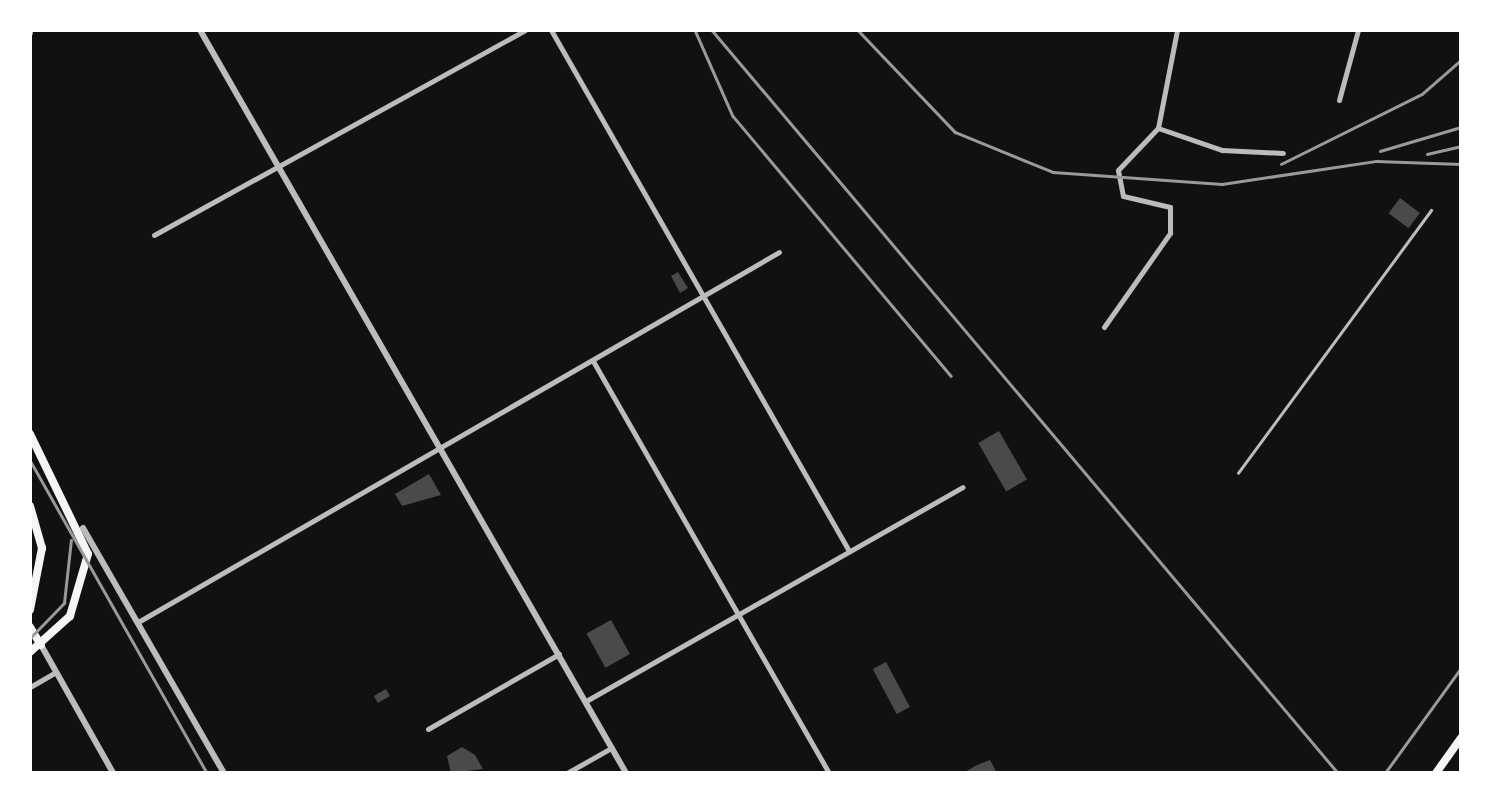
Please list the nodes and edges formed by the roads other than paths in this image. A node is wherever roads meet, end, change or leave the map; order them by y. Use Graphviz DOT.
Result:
graph roads {
  1 [pos="200,30"];
  2 [pos="525,30"];
  3 [pos="552,30"];
  4 [pos="1177,30"];
  5 [pos="1358,30"];
  6 [pos="1339,100"];
  7 [pos="1158,128"];
  8 [pos="1283,153"];
  9 [pos="279,168"];
  10 [pos="1430,210"];
  11 [pos="154,235"];
  12 [pos="779,252"];
  13 [pos="704,298"];
  14 [pos="1104,327"];
  15 [pos="593,362"];
  16 [pos="30,434"];
  17 [pos="440,449"];
  18 [pos="1238,472"];
  19 [pos="962,487"];
  20 [pos="30,506"];
  21 [pos="83,528"];
  22 [pos="849,551"];
  23 [pos="30,610"];
  24 [pos="736,615"];
  25 [pos="138,622"];
  26 [pos="30,628"];
  27 [pos="41,646"];
  28 [pos="30,652"];
  29 [pos="558,654"];
  30 [pos="56,672"];
  31 [pos="30,687"];
  32 [pos="586,701"];
  33 [pos="428,729"];
  34 [pos="1461,738"];
  35 [pos="611,748"];
  36 [pos="113,773"];
  37 [pos="224,773"];
  38 [pos="567,773"];
  39 [pos="626,773"];
  40 [pos="829,773"];
  41 [pos="1436,773"];
  1 -- 9 [label="street"];
  2 -- 9 [label="street"];
  3 -- 13 [label="street"];
  4 -- 7 [label="street"];
  5 -- 6 [label="street"];
  7 -- 8 [label="street"];
  7 -- 14 [label="street"];
  9 -- 11 [label="street"];
  9 -- 17 [label="street"];
  10 -- 18 [label="lane"];
  12 -- 13 [label="street"];
  13 -- 15 [label="street"];
  13 -- 22 [label="street"];
  15 -- 17 [label="street"];
  15 -- 24 [label="street"];
  16 -- 21 [label="main road"];
  17 -- 25 [label="street"];
  17 -- 29 [label="street"];
  19 -- 22 [label="street"];
  20 -- 23 [label="main road"];
  21 -- 25 [label="street"];
  21 -- 27 [label="main road"];
  22 -- 24 [label="street"];
  24 -- 32 [label="street"];
  24 -- 40 [label="street"];
  25 -- 37 [label="street"];
  26 -- 27 [label="main road"];
  27 -- 28 [label="main road"];
  27 -- 30 [label="street"];
  29 -- 32 [label="street"];
  29 -- 33 [label="street"];
  30 -- 31 [label="street"];
  30 -- 36 [label="street"];
  32 -- 35 [label="street"];
  34 -- 41 [label="main road"];
  35 -- 38 [label="street"];
  35 -- 39 [label="street"];
}
